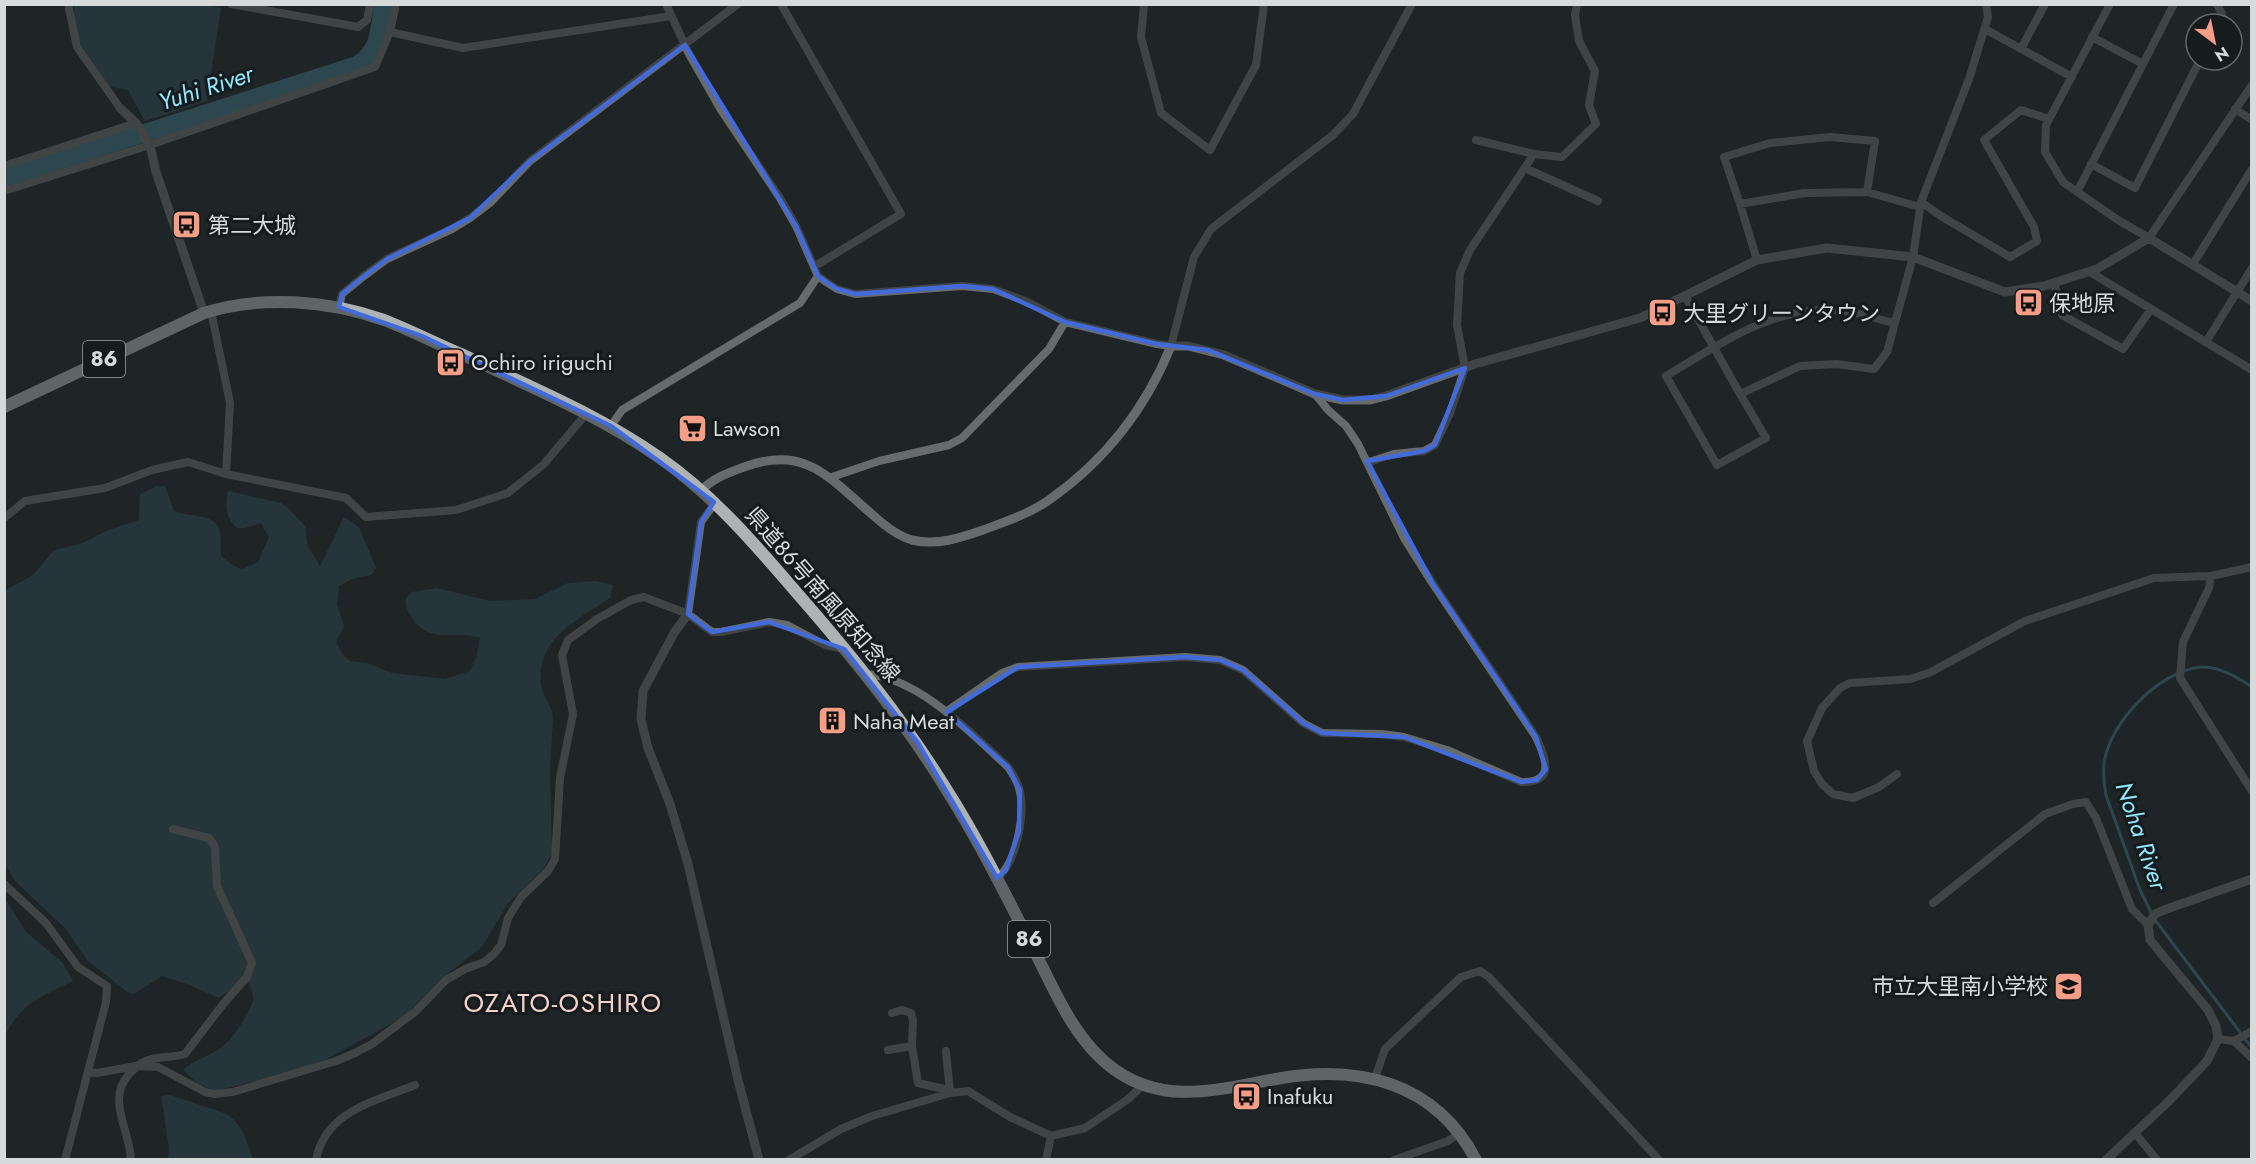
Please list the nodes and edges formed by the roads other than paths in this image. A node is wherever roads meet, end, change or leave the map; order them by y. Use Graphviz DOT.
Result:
graph roads {
  1 [pos="231,4"];
  2 [pos="370,4"];
  3 [pos="396,4"];
  4 [pos="666,4"];
  5 [pos="738,4"];
  6 [pos="781,4"];
  7 [pos="1144,4"];
  8 [pos="1264,4"];
  9 [pos="1412,4"];
  10 [pos="1576,4"];
  11 [pos="1986,4"];
  12 [pos="2045,4"];
  13 [pos="2110,4"];
  14 [pos="2174,4"];
  15 [pos="68,5"];
  16 [pos="671,16"];
  17 [pos="1985,29"];
  18 [pos="390,32"];
  19 [pos="2092,37"];
  20 [pos="685,45"];
  21 [pos="2021,49"];
  22 [pos="2143,64"];
  23 [pos="2194,72"];
  24 [pos="2072,77"];
  25 [pos="2252,84"];
  26 [pos="120,108"];
  27 [pos="2235,109"];
  28 [pos="2049,119"];
  29 [pos="2252,120"];
  30 [pos="137,125"];
  31 [pos="1476,140"];
  32 [pos="149,143"];
  33 [pos="1534,154"];
  34 [pos="2091,164"];
  35 [pos="4,166"];
  36 [pos="1525,168"];
  37 [pos="2252,169"];
  38 [pos="4,191"];
  39 [pos="1867,192"];
  40 [pos="2077,192"];
  41 [pos="1598,201"];
  42 [pos="1740,204"];
  43 [pos="1920,204"];
  44 [pos="2150,238"];
  45 [pos="1913,257"];
  46 [pos="1757,260"];
  47 [pos="2193,264"];
  48 [pos="815,266"];
  49 [pos="2252,268"];
  50 [pos="2090,272"];
  51 [pos="818,276"];
  52 [pos="2054,283"];
  53 [pos="2237,291"];
  54 [pos="1685,296"];
  55 [pos="2252,301"];
  56 [pos="339,307"];
  57 [pos="2151,309"];
  58 [pos="207,312"];
  59 [pos="1065,322"];
  60 [pos="1895,323"];
  61 [pos="2206,342"];
  62 [pos="1171,346"];
  63 [pos="1714,348"];
  64 [pos="1465,368"];
  65 [pos="2252,370"];
  66 [pos="1315,394"];
  67 [pos="1740,394"];
  68 [pos="4,407"];
  69 [pos="586,414"];
  70 [pos="611,426"];
  71 [pos="1369,462"];
  72 [pos="226,474"];
  73 [pos="829,478"];
  74 [pos="701,490"];
  75 [pos="715,503"];
  76 [pos="5,517"];
  77 [pos="2252,567"];
  78 [pos="2211,576"];
  79 [pos="688,614"];
  80 [pos="844,649"];
  81 [pos="866,674"];
  82 [pos="947,711"];
  83 [pos="1898,774"];
  84 [pos="2252,791"];
  85 [pos="173,829"];
  86 [pos="997,878"];
  87 [pos="2252,879"];
  88 [pos="4,884"];
  89 [pos="1933,903"];
  90 [pos="2148,925"];
  91 [pos="892,1013"];
  92 [pos="2252,1031"];
  93 [pos="2218,1039"];
  94 [pos="2238,1040"];
  95 [pos="912,1046"];
  96 [pos="888,1050"];
  97 [pos="946,1051"];
  98 [pos="2252,1058"];
  99 [pos="136,1066"];
  100 [pos="89,1072"];
  101 [pos="1375,1078"];
  102 [pos="415,1085"];
  103 [pos="1142,1086"];
  104 [pos="950,1091"];
  105 [pos="2135,1133"];
  106 [pos="1460,1134"];
  107 [pos="1051,1136"];
  108 [pos="64,1160"];
  109 [pos="131,1160"];
  110 [pos="316,1160"];
  111 [pos="759,1160"];
  112 [pos="789,1160"];
  113 [pos="1046,1160"];
  114 [pos="1394,1160"];
  115 [pos="1476,1160"];
  116 [pos="1659,1160"];
  117 [pos="2106,1160"];
  118 [pos="2157,1160"];
  1 -- 2 [label="street"];
  3 -- 18 [label="street"];
  4 -- 16 [label="street"];
  5 -- 20 [label="street"];
  6 -- 48 [label="street"];
  7 -- 8 [label="street"];
  9 -- 62 [label="street"];
  10 -- 33 [label="street"];
  11 -- 17 [label="street"];
  12 -- 21 [label="street"];
  13 -- 19 [label="street"];
  14 -- 22 [label="street"];
  15 -- 26 [label="street"];
  16 -- 18 [label="street"];
  16 -- 20 [label="street"];
  17 -- 21 [label="street"];
  17 -- 43 [label="street"];
  18 -- 32 [label="street"];
  19 -- 22 [label="street"];
  19 -- 24 [label="street"];
  20 -- 48 [label="street"];
  20 -- 56 [label="street"];
  21 -- 24 [label="street"];
  22 -- 34 [label="street"];
  23 -- 34 [label="street"];
  24 -- 28 [label="street"];
  25 -- 27 [label="street"];
  26 -- 30 [label="street"];
  27 -- 29 [label="street"];
  27 -- 44 [label="street"];
  28 -- 40 [label="street"];
  28 -- 43 [label="street"];
  30 -- 32 [label="street"];
  30 -- 35 [label="street"];
  31 -- 33 [label="street"];
  32 -- 38 [label="street"];
  32 -- 58 [label="street"];
  33 -- 36 [label="street"];
  34 -- 40 [label="street"];
  36 -- 41 [label="street"];
  36 -- 64 [label="street"];
  37 -- 47 [label="street"];
  39 -- 42 [label="street"];
  39 -- 42 [label="street"];
  39 -- 43 [label="street"];
  40 -- 44 [label="street"];
  42 -- 46 [label="street"];
  43 -- 45 [label="street"];
  44 -- 47 [label="street"];
  44 -- 50 [label="street"];
  45 -- 46 [label="street"];
  45 -- 52 [label="street"];
  45 -- 60 [label="street"];
  46 -- 54 [label="street"];
  47 -- 53 [label="street"];
  48 -- 51 [label="street"];
  49 -- 53 [label="street"];
  50 -- 52 [label="street"];
  50 -- 57 [label="street"];
  51 -- 59 [label="street"];
  51 -- 70 [label="street"];
  52 -- 57 [label="street"];
  53 -- 55 [label="street"];
  53 -- 61 [label="street"];
  54 -- 63 [label="street"];
  54 -- 64 [label="street"];
  56 -- 58 [label="main road, 県道86号南風原知念線 / 86"];
  56 -- 69 [label="main road, 県道86号南風原知念線 / 86"];
  57 -- 61 [label="street"];
  58 -- 68 [label="main road, 県道86号南風原知念線 / 86"];
  58 -- 72 [label="street"];
  59 -- 62 [label="street"];
  59 -- 73 [label="street"];
  60 -- 63 [label="street"];
  60 -- 67 [label="street"];
  61 -- 65 [label="street"];
  62 -- 66 [label="street"];
  62 -- 73 [label="street"];
  63 -- 67 [label="street"];
  63 -- 67 [label="street"];
  64 -- 66 [label="street"];
  64 -- 71 [label="street"];
  66 -- 71 [label="street"];
  69 -- 70 [label="main road, 県道86号南風原知念線 / 86"];
  69 -- 72 [label="street"];
  70 -- 74 [label="main road, 県道86号南風原知念線 / 86"];
  71 -- 82 [label="street"];
  72 -- 76 [label="street"];
  73 -- 74 [label="street"];
  74 -- 75 [label="main road, 県道86号南風原知念線 / 86"];
  75 -- 79 [label="street"];
  75 -- 80 [label="main road, 県道86号南風原知念線 / 86"];
  77 -- 78 [label="street"];
  78 -- 83 [label="street"];
  78 -- 84 [label="street"];
  79 -- 80 [label="street"];
  79 -- 99 [label="street"];
  79 -- 111 [label="street"];
  80 -- 81 [label="main road, 県道86号南風原知念線 / 86"];
  81 -- 82 [label="street"];
  81 -- 86 [label="main road, 県道86号南風原知念線 / 86"];
  82 -- 86 [label="street"];
  85 -- 99 [label="street"];
  86 -- 103 [label="main road, 県道86号南風原知念線 / 86"];
  87 -- 90 [label="street"];
  88 -- 100 [label="street"];
  89 -- 90 [label="street"];
  90 -- 93 [label="street"];
  91 -- 95 [label="street"];
  92 -- 94 [label="street"];
  93 -- 94 [label="street"];
  93 -- 105 [label="street"];
  94 -- 98 [label="street"];
  95 -- 96 [label="street"];
  95 -- 104 [label="street"];
  97 -- 104 [label="street"];
  99 -- 100 [label="street"];
  99 -- 109 [label="street"];
  100 -- 108 [label="street"];
  101 -- 103 [label="main road, 県道86号南風原知念線 / 86"];
  101 -- 106 [label="main road, 県道86号南風原知念線 / 86"];
  101 -- 116 [label="street"];
  102 -- 110 [label="street"];
  103 -- 107 [label="street"];
  104 -- 107 [label="street"];
  104 -- 112 [label="street"];
  105 -- 117 [label="street"];
  105 -- 118 [label="street"];
  106 -- 114 [label="street"];
  106 -- 115 [label="main road, 県道86号南風原知念線 / 86"];
  107 -- 113 [label="street"];
}
